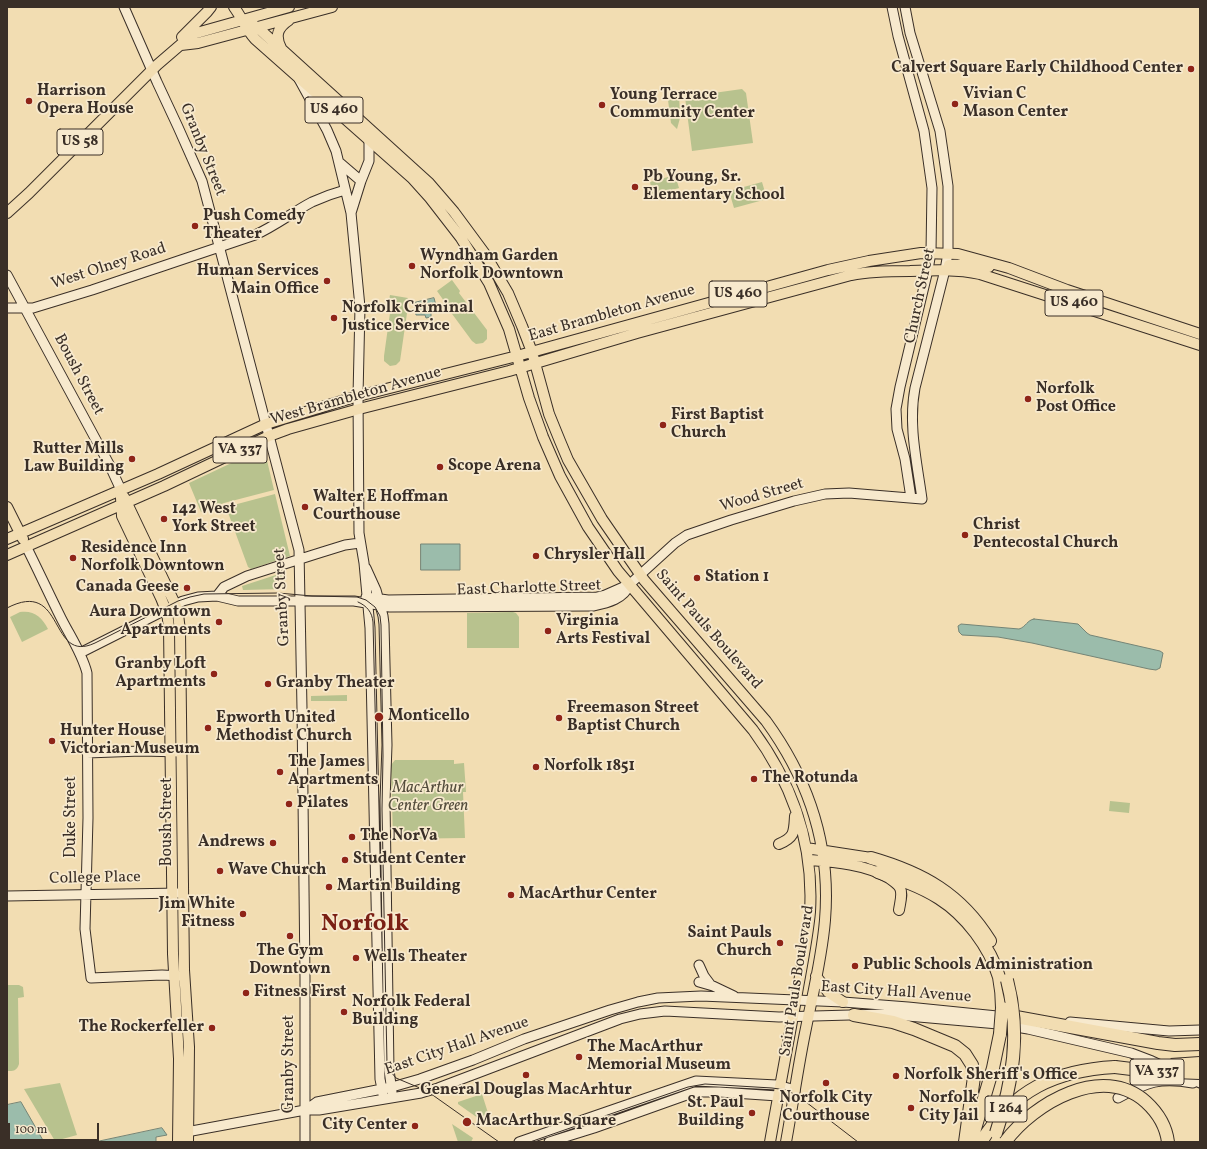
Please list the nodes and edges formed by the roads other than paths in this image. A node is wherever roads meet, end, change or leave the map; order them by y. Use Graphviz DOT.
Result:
graph roads {
  1 [pos="124,7"];
  2 [pos="211,7"];
  3 [pos="234,7"];
  4 [pos="289,7"];
  5 [pos="332,7"];
  6 [pos="892,7"];
  7 [pos="905,7"];
  8 [pos="292,18"];
  9 [pos="243,20"];
  10 [pos="257,27"];
  11 [pos="246,30"];
  12 [pos="181,45"];
  13 [pos="283,51"];
  14 [pos="171,52"];
  15 [pos="152,71"];
  16 [pos="299,79"];
  17 [pos="368,128"];
  18 [pos="370,141"];
  19 [pos="340,163"];
  20 [pos="361,181"];
  21 [pos="345,190"];
  22 [pos="7,213"];
  23 [pos="351,213"];
  24 [pos="220,246"];
  25 [pos="948,253"];
  26 [pos="930,254"];
  27 [pos="946,268"];
  28 [pos="1009,268"];
  29 [pos="928,270"];
  30 [pos="868,272"];
  31 [pos="7,275"];
  32 [pos="7,308"];
  33 [pos="25,309"];
  34 [pos="1200,334"];
  35 [pos="1200,345"];
  36 [pos="532,352"];
  37 [pos="517,356"];
  38 [pos="535,364"];
  39 [pos="521,368"];
  40 [pos="358,396"];
  41 [pos="359,409"];
  42 [pos="266,424"];
  43 [pos="269,436"];
  44 [pos="121,490"];
  45 [pos="911,498"];
  46 [pos="922,499"];
  47 [pos="124,503"];
  48 [pos="7,507"];
  49 [pos="20,534"];
  50 [pos="7,539"];
  51 [pos="360,543"];
  52 [pos="26,546"];
  53 [pos="7,555"];
  54 [pos="299,560"];
  55 [pos="364,563"];
  56 [pos="640,574"];
  57 [pos="630,584"];
  58 [pos="217,596"];
  59 [pos="367,600"];
  60 [pos="300,601"];
  61 [pos="380,603"];
  62 [pos="175,605"];
  63 [pos="166,610"];
  64 [pos="80,653"];
  65 [pos="171,752"];
  66 [pos="182,752"];
  67 [pos="87,753"];
  68 [pos="796,808"];
  69 [pos="779,844"];
  70 [pos="806,848"];
  71 [pos="822,850"];
  72 [pos="871,858"];
  73 [pos="808,860"];
  74 [pos="824,861"];
  75 [pos="878,872"];
  76 [pos="172,893"];
  77 [pos="183,893"];
  78 [pos="86,895"];
  79 [pos="7,896"];
  80 [pos="899,910"];
  81 [pos="699,965"];
  82 [pos="179,976"];
  83 [pos="816,976"];
  84 [pos="699,982"];
  85 [pos="710,984"];
  86 [pos="737,998"];
  87 [pos="795,1001"];
  88 [pos="812,1001"];
  89 [pos="843,1002"];
  90 [pos="725,1014"];
  91 [pos="854,1015"];
  92 [pos="808,1016"];
  93 [pos="793,1017"];
  94 [pos="1016,1017"];
  95 [pos="1200,1030"];
  96 [pos="1200,1044"];
  97 [pos="1200,1063"];
  98 [pos="1115,1067"];
  99 [pos="1200,1072"];
  100 [pos="1200,1084"];
  101 [pos="392,1087"];
  102 [pos="382,1090"];
  103 [pos="779,1091"];
  104 [pos="795,1091"];
  105 [pos="393,1098"];
  106 [pos="1118,1098"];
  107 [pos="384,1099"];
  108 [pos="305,1110"];
  109 [pos="182,1135"];
  110 [pos="188,1142"];
  111 [pos="305,1142"];
  112 [pos="520,1142"];
  113 [pos="549,1142"];
  114 [pos="770,1142"];
  115 [pos="786,1142"];
  116 [pos="965,1142"];
  117 [pos="971,1142"];
  118 [pos="981,1142"];
  119 [pos="993,1142"];
  120 [pos="1005,1142"];
  121 [pos="1168,1142"];
  1 -- 15 [label="main road, Granby Street"];
  2 -- 14 [label="main road"];
  3 -- 9 [label="main road, US 460"];
  4 -- 9 [label="main road, US 58"];
  5 -- 8 [label="main road, US 58"];
  6 -- 26 [label="main road, Church Street"];
  7 -- 25 [label="main road, Church Street"];
  8 -- 10 [label="main road, US 58"];
  8 -- 13 [label="main road"];
  9 -- 10 [label="main road, US 460"];
  9 -- 11 [label="main road, US 460"];
  9 -- 12 [label="main road, US 58"];
  10 -- 11 [label="main road, US 58"];
  10 -- 13 [label="main road, US 460"];
  11 -- 12 [label="main road, US 58"];
  11 -- 16 [label="main road, US 460"];
  12 -- 14 [label="main road, US 58"];
  13 -- 17 [label="main road, US 460"];
  14 -- 15 [label="main road, US 58"];
  15 -- 22 [label="main road, US 58"];
  15 -- 24 [label="main road, Granby Street"];
  16 -- 18 [label="main road, US 460"];
  16 -- 19 [label="main road"];
  17 -- 18 [label="main road"];
  17 -- 36 [label="main road, Saint Pauls Boulevard / US 460"];
  18 -- 20 [label="main road"];
  18 -- 37 [label="main road, Saint Pauls Boulevard / US 460"];
  19 -- 20 [label="main road"];
  19 -- 21 [label="main road"];
  20 -- 23 [label="main road"];
  21 -- 23 [label="main road"];
  21 -- 24 [label="main road, West Olney Road"];
  23 -- 40 [label="main road"];
  24 -- 33 [label="main road, West Olney Road"];
  24 -- 42 [label="main road, Granby Street"];
  25 -- 26 [label="main road, East Brambleton Avenue / US 460"];
  25 -- 27 [label="main road, Church Street"];
  25 -- 28 [label="main road, East Brambleton Avenue / US 460"];
  26 -- 29 [label="main road, Church Street"];
  26 -- 30 [label="main road"];
  26 -- 36 [label="main road, East Brambleton Avenue / US 460"];
  27 -- 28 [label="main road"];
  27 -- 29 [label="main road, East Brambleton Avenue / US 460"];
  27 -- 35 [label="main road, East Brambleton Avenue / US 460"];
  27 -- 46 [label="main road, Church Street"];
  28 -- 34 [label="main road, East Brambleton Avenue / US 460"];
  29 -- 30 [label="main road, East Brambleton Avenue / US 460"];
  29 -- 45 [label="main road, Church Street"];
  30 -- 38 [label="main road, East Brambleton Avenue / US 460"];
  31 -- 33 [label="main road, Boush Street"];
  32 -- 33 [label="main road, West Olney Road"];
  33 -- 44 [label="main road, Boush Street"];
  36 -- 37 [label="main road, East Brambleton Avenue / VA 337"];
  36 -- 38 [label="main road, Saint Pauls Boulevard"];
  37 -- 39 [label="main road, Saint Pauls Boulevard / US 460"];
  37 -- 40 [label="main road, West Brambleton Avenue / VA 337"];
  38 -- 39 [label="main road, East Brambleton Avenue / US 460"];
  38 -- 56 [label="main road, Saint Pauls Boulevard"];
  39 -- 41 [label="main road, West Brambleton Avenue / VA 337"];
  39 -- 57 [label="main road, Saint Pauls Boulevard"];
  40 -- 41 [label="main road"];
  40 -- 42 [label="main road, West Brambleton Avenue / VA 337"];
  41 -- 43 [label="main road, West Brambleton Avenue / VA 337"];
  41 -- 51 [label="main road"];
  42 -- 43 [label="main road, Granby Street"];
  42 -- 44 [label="main road, West Brambleton Avenue / VA 337"];
  43 -- 47 [label="main road, West Brambleton Avenue / VA 337"];
  43 -- 54 [label="main road, Granby Street"];
  44 -- 47 [label="main road, Boush Street"];
  44 -- 49 [label="main road, West Brambleton Avenue / VA 337"];
  45 -- 46 [label="main road, Wood Street"];
  45 -- 56 [label="main road, Wood Street"];
  47 -- 52 [label="main road, West Brambleton Avenue / VA 337"];
  47 -- 62 [label="main road, Boush Street"];
  47 -- 63 [label="main road, Boush Street"];
  48 -- 49 [label="main road, Duke Street"];
  49 -- 50 [label="main road, West Brambleton Avenue"];
  49 -- 52 [label="main road, Duke Street"];
  51 -- 54 [label="main road"];
  51 -- 55 [label="main road"];
  52 -- 53 [label="main road, West Brambleton Avenue"];
  52 -- 64 [label="main road, Duke Street"];
  54 -- 58 [label="main road"];
  54 -- 60 [label="main road, Granby Street"];
  55 -- 59 [label="main road"];
  55 -- 61 [label="main road"];
  56 -- 57 [label="main road, Wood Street"];
  56 -- 71 [label="main road, Saint Pauls Boulevard"];
  57 -- 61 [label="main road, East Charlotte Street"];
  57 -- 68 [label="main road, Saint Pauls Boulevard"];
  58 -- 60 [label="main road, East Charlotte Street"];
  58 -- 62 [label="main road, East Charlotte Street"];
  59 -- 60 [label="main road, East Charlotte Street"];
  59 -- 61 [label="main road, East Charlotte Street"];
  59 -- 102 [label="main road"];
  60 -- 108 [label="main road, Granby Street"];
  61 -- 101 [label="main road"];
  62 -- 63 [label="main road, East Charlotte Street"];
  62 -- 66 [label="main road, Boush Street"];
  63 -- 64 [label="main road, East Charlotte Street"];
  63 -- 65 [label="main road, Boush Street"];
  64 -- 67 [label="main road, Duke Street"];
  65 -- 66 [label="main road"];
  65 -- 67 [label="main road"];
  65 -- 76 [label="main road, Boush Street"];
  66 -- 77 [label="main road, Boush Street"];
  67 -- 78 [label="main road, Duke Street"];
  68 -- 69 [label="main road"];
  68 -- 70 [label="main road, Saint Pauls Boulevard"];
  70 -- 71 [label="main road"];
  70 -- 73 [label="main road, Saint Pauls Boulevard"];
  71 -- 72 [label="main road"];
  71 -- 74 [label="main road, Saint Pauls Boulevard"];
  72 -- 119 [label="highway, bridge"];
  73 -- 74 [label="main road"];
  73 -- 87 [label="main road, Saint Pauls Boulevard"];
  74 -- 75 [label="main road"];
  74 -- 83 [label="main road, Saint Pauls Boulevard"];
  75 -- 80 [label="main road"];
  75 -- 117 [label="highway, bridge"];
  76 -- 77 [label="main road, College Place"];
  76 -- 78 [label="main road, College Place"];
  76 -- 82 [label="main road, Boush Street"];
  77 -- 82 [label="main road, Boush Street"];
  78 -- 79 [label="main road, College Place"];
  78 -- 82 [label="main road, Duke Street"];
  81 -- 85 [label="main road"];
  82 -- 109 [label="main road, Boush Street"];
  83 -- 88 [label="main road, Saint Pauls Boulevard"];
  83 -- 89 [label="main road"];
  84 -- 85 [label="main road"];
  85 -- 86 [label="main road"];
  86 -- 87 [label="main road, East City Hall Avenue"];
  86 -- 90 [label="main road"];
  86 -- 101 [label="main road, East City Hall Avenue"];
  87 -- 88 [label="main road, East City Hall Avenue"];
  87 -- 93 [label="main road, Saint Pauls Boulevard"];
  88 -- 89 [label="main road, East City Hall Avenue"];
  88 -- 92 [label="main road, Saint Pauls Boulevard"];
  89 -- 94 [label="main road, East City Hall Avenue"];
  90 -- 93 [label="main road, East City Hall Avenue"];
  90 -- 105 [label="main road, East City Hall Avenue"];
  91 -- 92 [label="main road, East City Hall Avenue"];
  91 -- 100 [label="main road, East City Hall Avenue"];
  91 -- 116 [label="highway"];
  92 -- 93 [label="main road, East City Hall Avenue"];
  92 -- 104 [label="main road, Saint Pauls Boulevard"];
  93 -- 103 [label="main road, Saint Pauls Boulevard"];
  94 -- 95 [label="main road, East City Hall Avenue"];
  94 -- 96 [label="highway"];
  97 -- 98 [label="highway, I 264, bridge"];
  98 -- 99 [label="highway, VA 337, bridge"];
  98 -- 118 [label="highway, I 264"];
  100 -- 106 [label="main road"];
  101 -- 102 [label="main road, East City Hall Avenue"];
  101 -- 105 [label="main road"];
  102 -- 107 [label="main road"];
  102 -- 108 [label="main road, East City Hall Avenue"];
  103 -- 104 [label="main road"];
  103 -- 112 [label="main road"];
  103 -- 113 [label="main road"];
  103 -- 114 [label="main road, Saint Pauls Boulevard"];
  104 -- 115 [label="main road, Saint Pauls Boulevard"];
  105 -- 107 [label="main road, East City Hall Avenue"];
  107 -- 108 [label="main road, East City Hall Avenue"];
  108 -- 109 [label="main road"];
  108 -- 111 [label="main road, Granby Street"];
  109 -- 110 [label="main road, Boush Street"];
  120 -- 121 [label="highway, bridge"];
}
